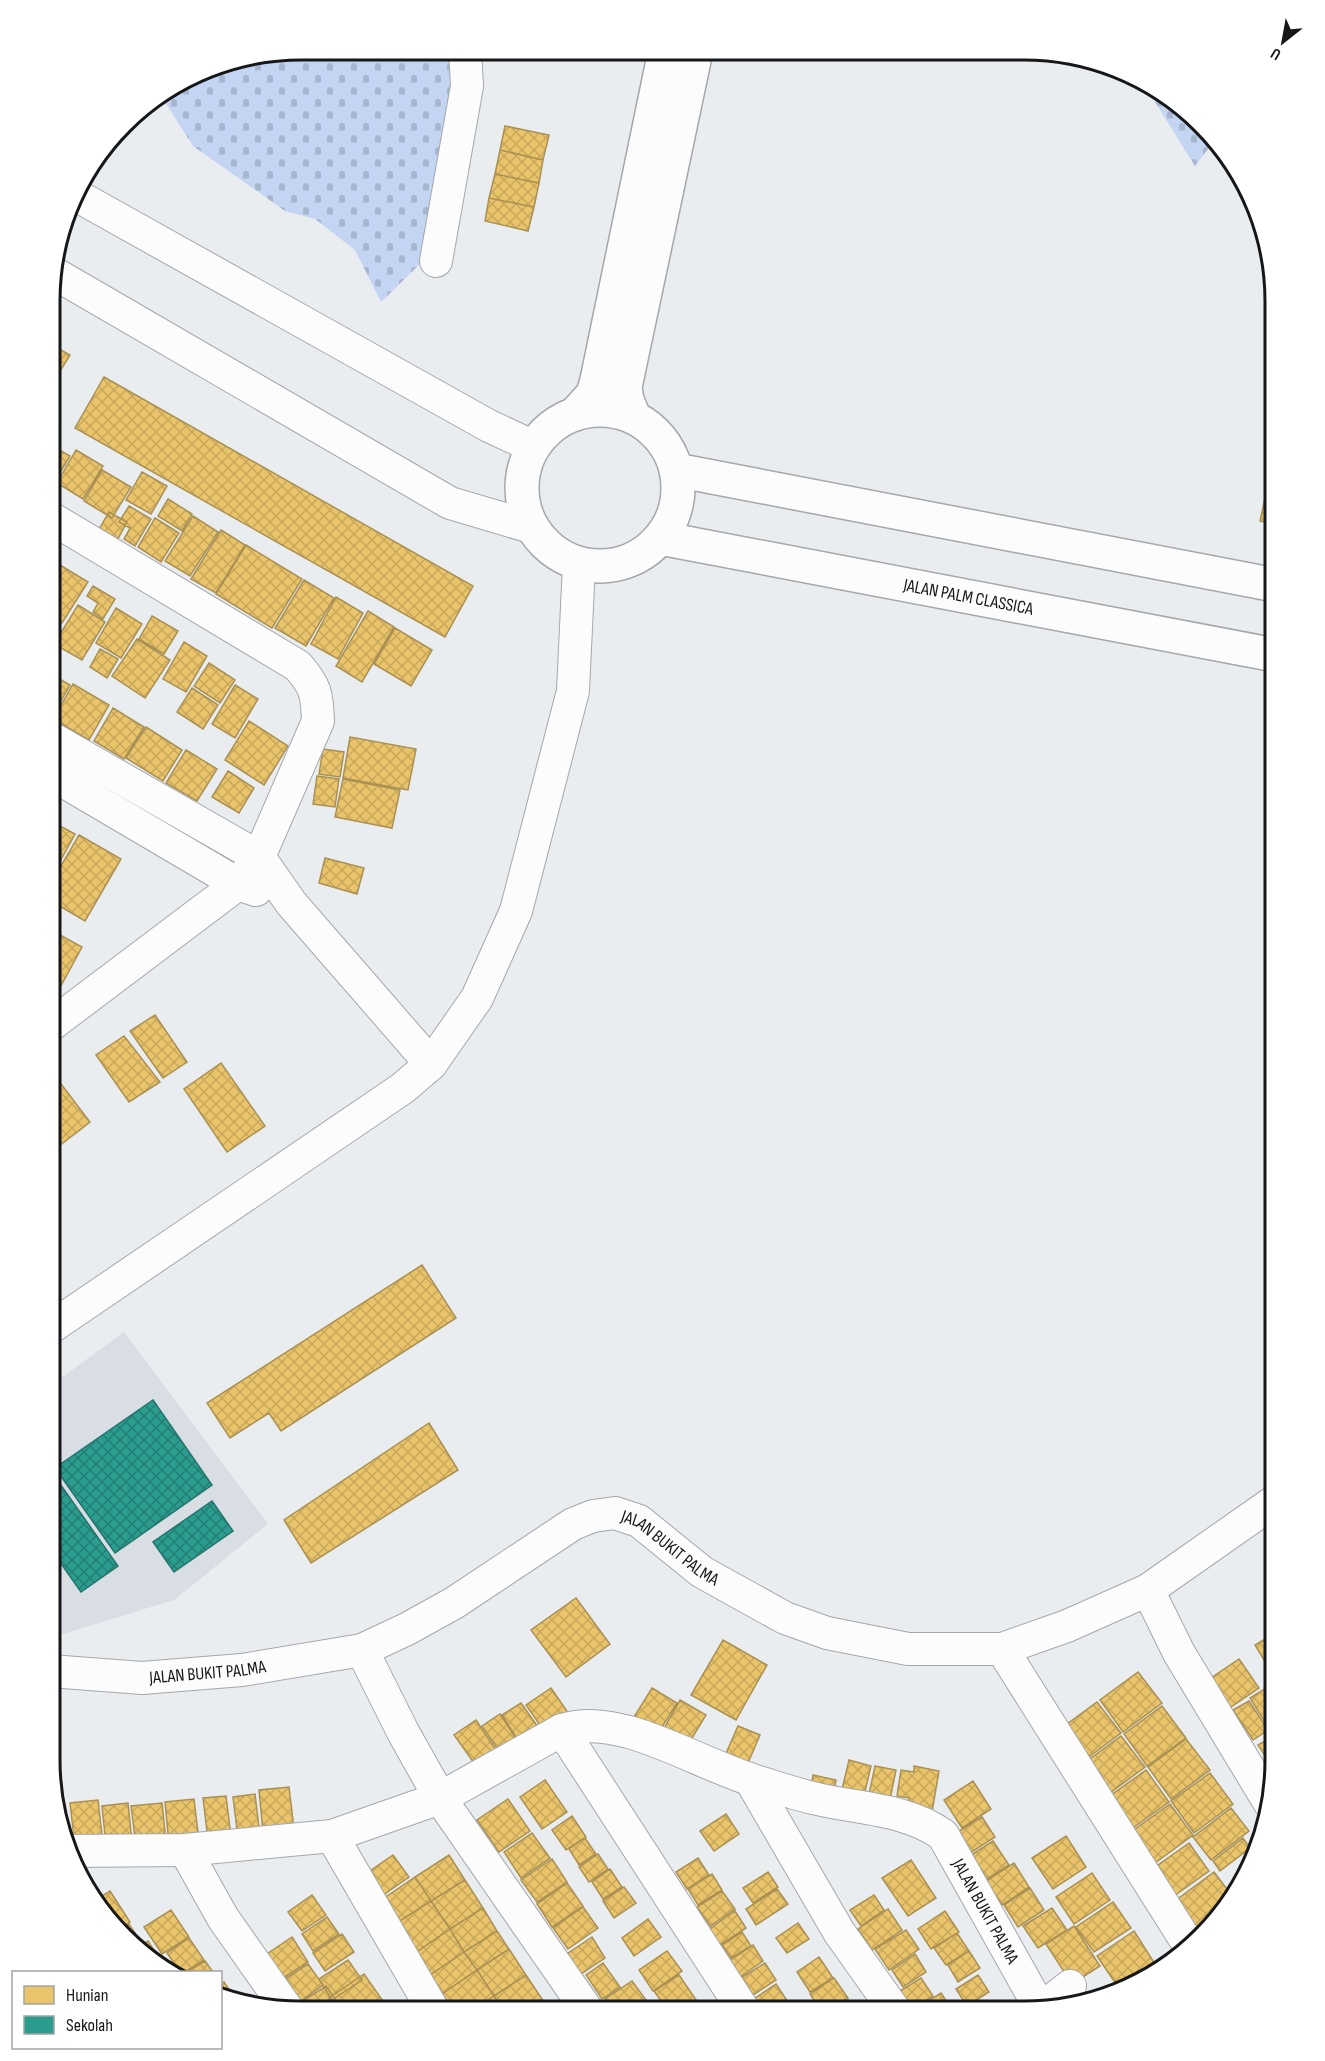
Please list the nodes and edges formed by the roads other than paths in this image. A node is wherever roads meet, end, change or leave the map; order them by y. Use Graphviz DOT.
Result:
graph roads {
  1 [pos="466,60"];
  2 [pos="663,60"];
  3 [pos="694,60"];
  4 [pos="83,199"];
  5 [pos="436,261"];
  6 [pos="61,278"];
  7 [pos="575,414"];
  8 [pos="634,417"];
  9 [pos="532,446"];
  10 [pos="676,470"];
  11 [pos="60,523"];
  12 [pos="531,527"];
  13 [pos="660,538"];
  14 [pos="579,564"];
  15 [pos="1265,583"];
  16 [pos="1265,653"];
  17 [pos="60,743"];
  18 [pos="60,779"];
  19 [pos="260,857"];
  20 [pos="238,884"];
  21 [pos="291,903"];
  22 [pos="60,1017"];
  23 [pos="431,1064"];
  24 [pos="60,1321"];
  25 [pos="1265,1515"];
  26 [pos="1148,1590"];
  27 [pos="1002,1649"];
  28 [pos="362,1650"];
  29 [pos="60,1672"];
  30 [pos="562,1730"];
  31 [pos="750,1779"];
  32 [pos="1263,1792"];
  33 [pos="440,1798"];
  34 [pos="332,1836"];
  35 [pos="185,1850"];
  36 [pos="78,1851"];
  37 [pos="1185,1939"];
  38 [pos="1070,1986"];
  39 [pos="1053,1999"];
  40 [pos="281,2000"];
  41 [pos="1037,2000"];
  42 [pos="428,2001"];
  43 [pos="581,2001"];
  44 [pos="738,2001"];
  45 [pos="888,2001"];
  1 -- 5 [label="street"];
  2 -- 7 [label="street"];
  3 -- 8 [label="street"];
  4 -- 9 [label="street"];
  6 -- 12 [label="street"];
  7 -- 8 [label="street"];
  7 -- 9 [label="street"];
  8 -- 10 [label="street"];
  9 -- 12 [label="street"];
  10 -- 13 [label="street"];
  10 -- 15 [label="street"];
  11 -- 19 [label="street"];
  12 -- 14 [label="street"];
  13 -- 14 [label="street"];
  13 -- 16 [label="street, JALAN PALM CLASSICA"];
  14 -- 23 [label="street"];
  17 -- 19 [label="street"];
  18 -- 20 [label="street"];
  19 -- 20 [label="street"];
  19 -- 21 [label="street"];
  20 -- 21 [label="street"];
  20 -- 22 [label="street"];
  21 -- 23 [label="street"];
  23 -- 24 [label="street"];
  25 -- 26 [label="street, JALAN BUKIT PALMA"];
  26 -- 27 [label="street, JALAN BUKIT PALMA"];
  26 -- 32 [label="street"];
  27 -- 28 [label="street, JALAN BUKIT PALMA"];
  27 -- 37 [label="street"];
  28 -- 29 [label="street, JALAN BUKIT PALMA"];
  28 -- 33 [label="street"];
  30 -- 31 [label="street, JALAN BUKIT PALMA"];
  30 -- 33 [label="street, JALAN BUKIT PALMA"];
  30 -- 44 [label="street"];
  31 -- 41 [label="street, JALAN BUKIT PALMA"];
  31 -- 45 [label="street"];
  33 -- 34 [label="street, JALAN BUKIT PALMA"];
  33 -- 43 [label="street"];
  34 -- 35 [label="street, JALAN BUKIT PALMA"];
  34 -- 42 [label="street"];
  35 -- 36 [label="street, JALAN BUKIT PALMA"];
  35 -- 40 [label="street"];
  38 -- 39 [label="street, JALAN BUKIT PALMA"];
}
